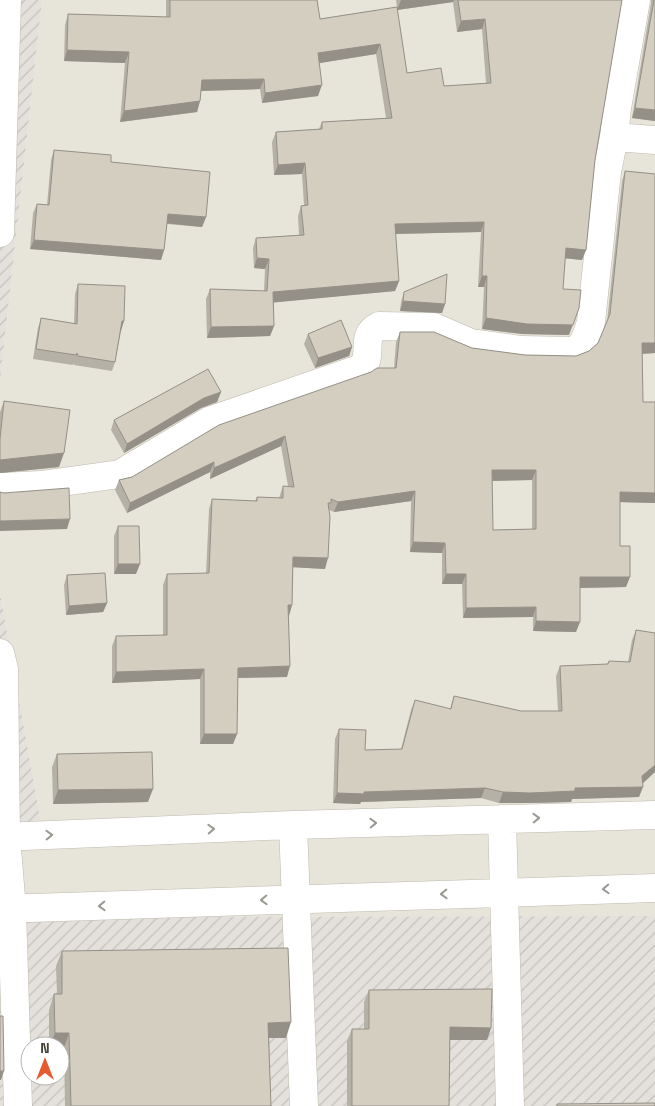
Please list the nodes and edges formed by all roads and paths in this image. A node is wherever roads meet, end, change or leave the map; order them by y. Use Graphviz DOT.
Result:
graph roads {
  1 [pos="7,0"];
  2 [pos="636,0"];
  3 [pos="614,137"];
  4 [pos="655,140"];
  5 [pos="0,233"];
  6 [pos="0,487"];
  7 [pos="0,653"];
  8 [pos="655,815"];
  9 [pos="502,819"];
  10 [pos="293,825"];
  11 [pos="3,837"];
  12 [pos="655,888"];
  13 [pos="505,892"];
  14 [pos="297,899"];
  15 [pos="6,909"];
  16 [pos="18,1106"];
  17 [pos="304,1106"];
  18 [pos="510,1106"];
  1 -- 5 [label="street"];
  2 -- 3 [label="street"];
  3 -- 4 [label="street"];
  3 -- 6 [label="street"];
  7 -- 11 [label="street"];
  9 -- 8 [label="street, one-way"];
  10 -- 9 [label="street, one-way"];
  9 -- 13 [label="street"];
  11 -- 10 [label="street, one-way"];
  10 -- 14 [label="street"];
  11 -- 15 [label="street"];
  12 -- 13 [label="street, one-way"];
  13 -- 14 [label="street, one-way"];
  13 -- 18 [label="street"];
  14 -- 15 [label="street, one-way"];
  14 -- 17 [label="street"];
  15 -- 16 [label="street"];
}
